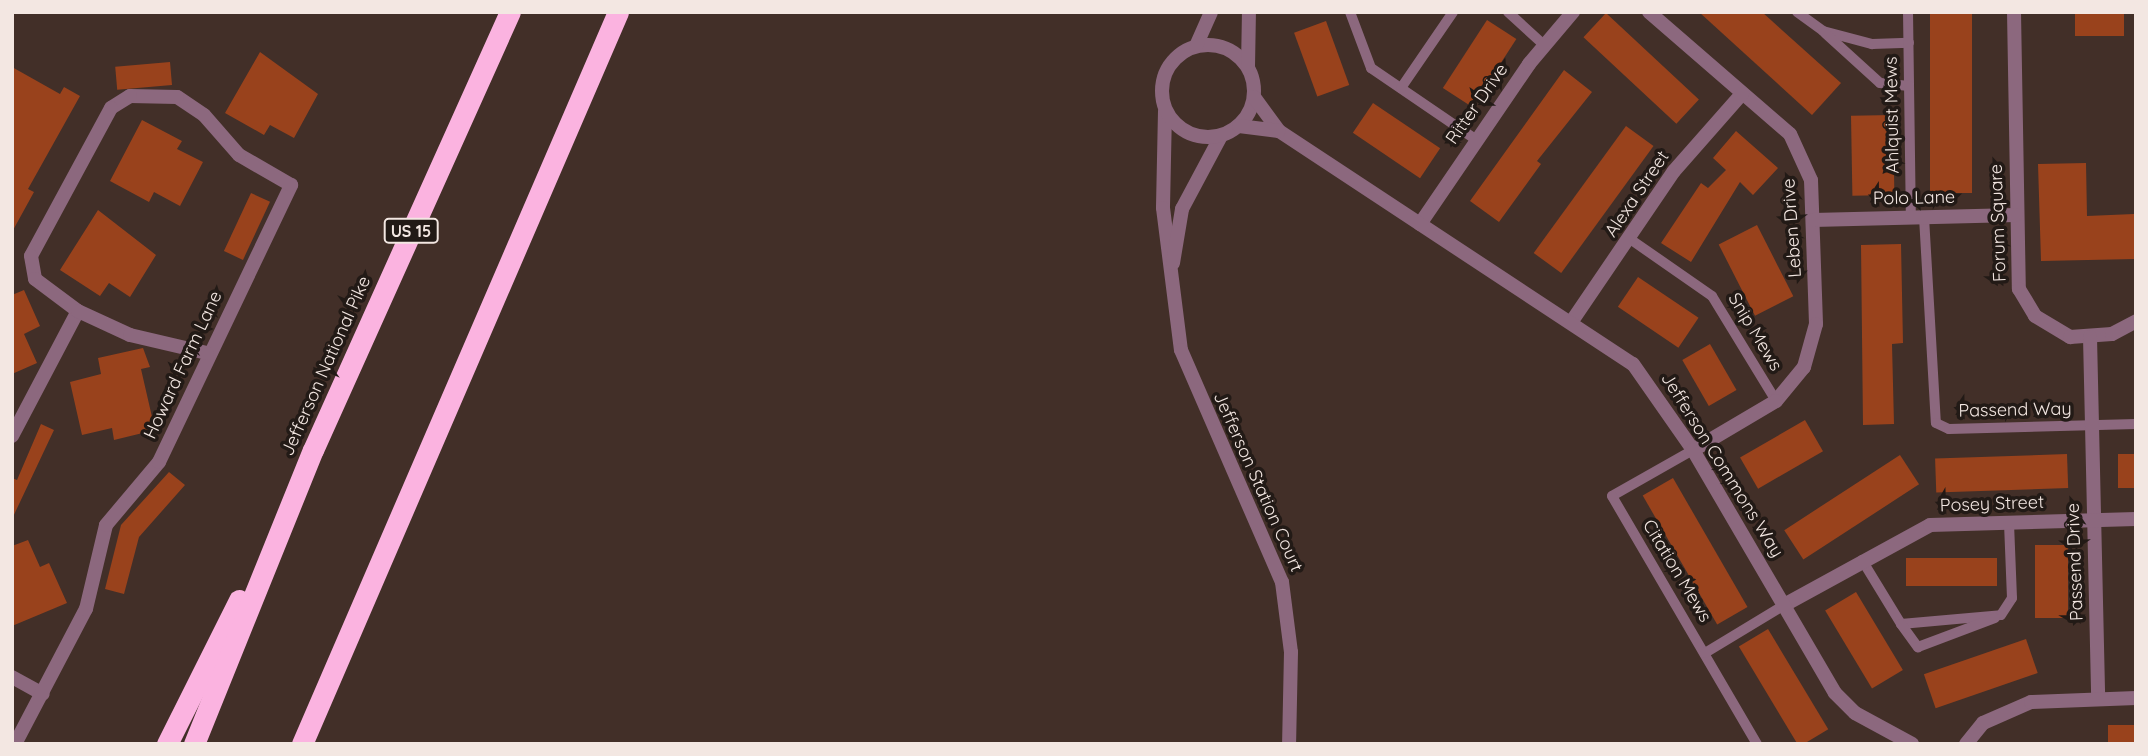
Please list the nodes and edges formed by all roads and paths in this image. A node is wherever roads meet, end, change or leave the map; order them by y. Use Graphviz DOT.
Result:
graph roads {
  1 [pos="510,12"];
  2 [pos="618,12"];
  3 [pos="1211,12"];
  4 [pos="1249,12"];
  5 [pos="1350,12"];
  6 [pos="1453,12"];
  7 [pos="1508,12"];
  8 [pos="1573,12"];
  9 [pos="1649,12"];
  10 [pos="1797,12"];
  11 [pos="1908,12"];
  12 [pos="2014,12"];
  13 [pos="1823,31"];
  14 [pos="1909,43"];
  15 [pos="1544,44"];
  16 [pos="1196,46"];
  17 [pos="1249,68"];
  18 [pos="1909,86"];
  19 [pos="1401,88"];
  20 [pos="1742,94"];
  21 [pos="1254,97"];
  22 [pos="1165,111"];
  23 [pos="1239,126"];
  24 [pos="1279,131"];
  25 [pos="1221,136"];
  26 [pos="1475,139"];
  27 [pos="2016,215"];
  28 [pos="1917,217"];
  29 [pos="1813,220"];
  30 [pos="1420,224"];
  31 [pos="1630,239"];
  32 [pos="1170,282"];
  33 [pos="78,311"];
  34 [pos="1572,321"];
  35 [pos="2136,321"];
  36 [pos="2090,337"];
  37 [pos="207,353"];
  38 [pos="1776,401"];
  39 [pos="2136,424"];
  40 [pos="2091,426"];
  41 [pos="12,436"];
  42 [pos="313,450"];
  43 [pos="1693,450"];
  44 [pos="2136,519"];
  45 [pos="2093,520"];
  46 [pos="2009,523"];
  47 [pos="1862,560"];
  48 [pos="1786,604"];
  49 [pos="2001,615"];
  50 [pos="1901,624"];
  51 [pos="1705,653"];
  52 [pos="12,677"];
  53 [pos="43,694"];
  54 [pos="2098,697"];
  55 [pos="2136,698"];
  56 [pos="15,744"];
  57 [pos="167,744"];
  58 [pos="194,744"];
  59 [pos="302,744"];
  60 [pos="1289,744"];
  61 [pos="1757,744"];
  62 [pos="1912,744"];
  63 [pos="1966,744"];
  1 -- 42 [label="highway, Jefferson National Pike / US 15"];
  2 -- 59 [label="highway"];
  3 -- 16 [label="street"];
  4 -- 17 [label="street"];
  5 -- 19 [label="lane"];
  6 -- 19 [label="lane"];
  7 -- 15 [label="lane"];
  8 -- 15 [label="street, Ritter Drive"];
  9 -- 20 [label="street, Leben Drive"];
  10 -- 13 [label="lane"];
  11 -- 14 [label="lane, Ahlquist Mews"];
  12 -- 27 [label="street, Forum Square"];
  13 -- 14 [label="lane"];
  13 -- 18 [label="lane"];
  14 -- 18 [label="lane, Ahlquist Mews"];
  15 -- 26 [label="street, Ritter Drive"];
  16 -- 17 [label="street"];
  16 -- 22 [label="street"];
  17 -- 21 [label="street"];
  18 -- 28 [label="lane, Ahlquist Mews"];
  19 -- 26 [label="lane"];
  20 -- 29 [label="street, Leben Drive"];
  20 -- 31 [label="street, Alexa Street"];
  21 -- 23 [label="street"];
  21 -- 24 [label="street, Jefferson Commons Way"];
  22 -- 25 [label="street"];
  22 -- 32 [label="street, Jefferson Station Court"];
  23 -- 24 [label="street, Jefferson Commons Way"];
  23 -- 25 [label="street"];
  24 -- 30 [label="street, Jefferson Commons Way"];
  25 -- 32 [label="street, Jefferson Station Court"];
  26 -- 30 [label="street, Ritter Drive"];
  27 -- 28 [label="street, Polo Lane"];
  27 -- 36 [label="street, Forum Square"];
  28 -- 29 [label="street, Polo Lane"];
  28 -- 40 [label="lane, Passend Way"];
  29 -- 38 [label="street, Leben Drive"];
  30 -- 34 [label="street, Jefferson Commons Way"];
  31 -- 34 [label="street, Alexa Street"];
  31 -- 38 [label="lane, Snip Mews"];
  32 -- 60 [label="street, Jefferson Station Court"];
  33 -- 37 [label="street"];
  33 -- 37 [label="street, Howard Farm Lane"];
  33 -- 41 [label="street"];
  34 -- 43 [label="street, Jefferson Commons Way"];
  35 -- 36 [label="street, Forum Square"];
  36 -- 40 [label="street, Passend Drive"];
  37 -- 53 [label="street, Howard Farm Lane"];
  38 -- 43 [label="street, Leben Drive"];
  39 -- 40 [label="lane, Passend Way"];
  40 -- 45 [label="street, Passend Drive"];
  42 -- 57 [label="highway"];
  42 -- 58 [label="highway, Jefferson National Pike / US 15"];
  43 -- 48 [label="street, Jefferson Commons Way"];
  43 -- 51 [label="lane, Citation Mews"];
  44 -- 45 [label="street, Posey Street"];
  45 -- 46 [label="street, Posey Street"];
  45 -- 54 [label="street, Passend Drive"];
  46 -- 47 [label="street, Posey Street"];
  46 -- 49 [label="lane"];
  47 -- 48 [label="street, Posey Street"];
  47 -- 50 [label="lane"];
  48 -- 51 [label="lane"];
  48 -- 62 [label="street, Jefferson Commons Way"];
  49 -- 50 [label="lane"];
  49 -- 50 [label="lane"];
  51 -- 61 [label="lane, Citation Mews"];
  52 -- 53 [label="street"];
  53 -- 56 [label="street, Howard Farm Lane"];
  54 -- 55 [label="street"];
  54 -- 63 [label="street"];
}
